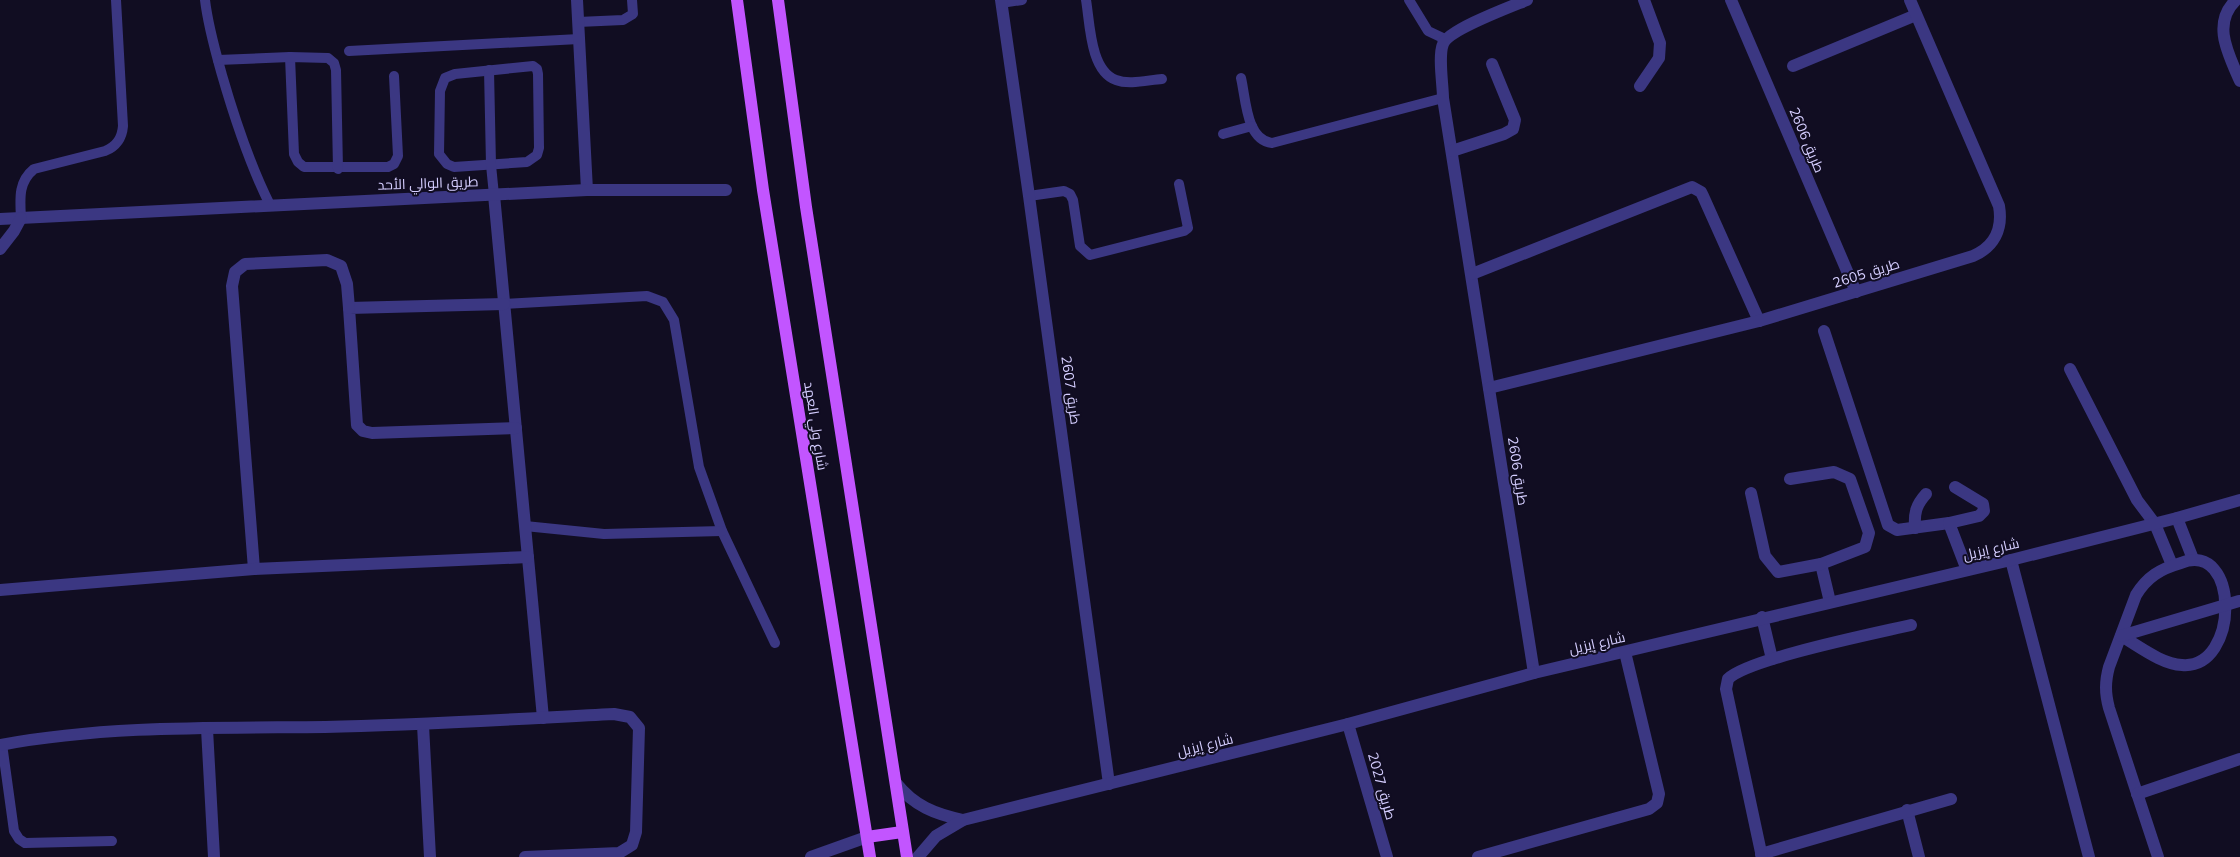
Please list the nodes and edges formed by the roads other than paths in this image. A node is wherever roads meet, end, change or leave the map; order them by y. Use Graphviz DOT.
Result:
graph roads {
  1 [pos="116,0"];
  2 [pos="205,0"];
  3 [pos="577,0"];
  4 [pos="632,0"];
  5 [pos="737,0"];
  6 [pos="778,0"];
  7 [pos="1022,0"];
  8 [pos="1086,0"];
  9 [pos="1409,0"];
  10 [pos="1527,0"];
  11 [pos="1644,0"];
  12 [pos="1731,0"];
  13 [pos="1910,0"];
  14 [pos="2236,0"];
  15 [pos="1001,1"];
  16 [pos="1916,15"];
  17 [pos="578,22"];
  18 [pos="579,39"];
  19 [pos="1445,39"];
  20 [pos="348,51"];
  21 [pos="290,57"];
  22 [pos="218,60"];
  23 [pos="1492,64"];
  24 [pos="1793,66"];
  25 [pos="489,70"];
  26 [pos="394,76"];
  27 [pos="1241,78"];
  28 [pos="1162,79"];
  29 [pos="2240,81"];
  30 [pos="1640,86"];
  31 [pos="1443,98"];
  32 [pos="1252,126"];
  33 [pos="1223,134"];
  34 [pos="1452,151"];
  35 [pos="491,165"];
  36 [pos="338,169"];
  37 [pos="1179,184"];
  38 [pos="587,190"];
  39 [pos="726,190"];
  40 [pos="494,195"];
  41 [pos="1030,196"];
  42 [pos="270,205"];
  43 [pos="21,218"];
  44 [pos="0,219"];
  45 [pos="0,249"];
  46 [pos="1472,274"];
  47 [pos="1856,292"];
  48 [pos="504,304"];
  49 [pos="349,308"];
  50 [pos="1759,321"];
  51 [pos="1824,331"];
  52 [pos="2070,369"];
  53 [pos="1489,388"];
  54 [pos="516,428"];
  55 [pos="1790,479"];
  56 [pos="1955,487"];
  57 [pos="1751,494"];
  58 [pos="1926,494"];
  59 [pos="2240,500"];
  60 [pos="2177,518"];
  61 [pos="1949,523"];
  62 [pos="2155,524"];
  63 [pos="525,526"];
  64 [pos="1915,528"];
  65 [pos="722,531"];
  66 [pos="528,557"];
  67 [pos="2193,559"];
  68 [pos="2011,560"];
  69 [pos="1821,564"];
  70 [pos="2172,565"];
  71 [pos="254,569"];
  72 [pos="1967,570"];
  73 [pos="2230,572"];
  74 [pos="2237,587"];
  75 [pos="0,590"];
  76 [pos="2238,601"];
  77 [pos="1830,602"];
  78 [pos="1762,618"];
  79 [pos="1911,625"];
  80 [pos="2121,636"];
  81 [pos="775,643"];
  82 [pos="1625,652"];
  83 [pos="1772,659"];
  84 [pos="1534,673"];
  85 [pos="543,718"];
  86 [pos="1348,724"];
  87 [pos="423,725"];
  88 [pos="207,728"];
  89 [pos="1,744"];
  90 [pos="2240,759"];
  91 [pos="896,783"];
  92 [pos="1109,784"];
  93 [pos="2137,794"];
  94 [pos="1951,799"];
  95 [pos="1907,810"];
  96 [pos="963,820"];
  97 [pos="902,832"];
  98 [pos="867,837"];
  99 [pos="112,841"];
  100 [pos="1761,856"];
  101 [pos="214,857"];
  102 [pos="430,857"];
  103 [pos="525,857"];
  104 [pos="811,857"];
  105 [pos="870,857"];
  106 [pos="907,857"];
  107 [pos="918,857"];
  108 [pos="1387,857"];
  109 [pos="1478,857"];
  110 [pos="1919,857"];
  111 [pos="2089,857"];
  112 [pos="2158,857"];
  1 -- 43 [label="lane"];
  2 -- 22 [label="lane"];
  3 -- 17 [label="street"];
  4 -- 17 [label="lane"];
  5 -- 98 [label="main road, شارع ولي العهد"];
  6 -- 91 [label="main road, شارع ولي العهد"];
  7 -- 15 [label="lane"];
  8 -- 28 [label="lane"];
  9 -- 19 [label="lane"];
  10 -- 19 [label="street"];
  11 -- 30 [label="street"];
  12 -- 47 [label="street, طريق 2606"];
  13 -- 16 [label="street, طريق 2605"];
  14 -- 29 [label="street"];
  15 -- 41 [label="street, طريق 2607"];
  16 -- 24 [label="street"];
  16 -- 47 [label="street, طريق 2605"];
  17 -- 18 [label="street"];
  18 -- 20 [label="lane"];
  18 -- 38 [label="street"];
  19 -- 31 [label="street, طريق 2606"];
  21 -- 22 [label="lane"];
  21 -- 36 [label="lane"];
  21 -- 36 [label="lane"];
  22 -- 42 [label="lane"];
  23 -- 34 [label="street"];
  25 -- 35 [label="lane"];
  25 -- 35 [label="lane"];
  25 -- 35 [label="lane"];
  26 -- 36 [label="lane"];
  27 -- 32 [label="lane"];
  31 -- 32 [label="lane"];
  31 -- 34 [label="street, طريق 2606"];
  32 -- 33 [label="lane"];
  34 -- 46 [label="street, طريق 2606"];
  35 -- 40 [label="lane"];
  37 -- 41 [label="lane"];
  38 -- 39 [label="street, طريق الوالي الأحد"];
  38 -- 40 [label="street, طريق الوالي الأحد"];
  40 -- 42 [label="street, طريق الوالي الأحد"];
  40 -- 48 [label="street"];
  41 -- 92 [label="street, طريق 2607"];
  42 -- 43 [label="street, طريق الوالي الأحد"];
  43 -- 44 [label="street, طريق الوالي الأحد"];
  43 -- 45 [label="street"];
  46 -- 50 [label="street"];
  46 -- 53 [label="street, طريق 2606"];
  47 -- 50 [label="street, طريق 2605"];
  48 -- 49 [label="street"];
  48 -- 54 [label="street"];
  48 -- 65 [label="lane"];
  49 -- 54 [label="street"];
  49 -- 71 [label="street"];
  50 -- 53 [label="street, طريق 2605"];
  51 -- 64 [label="street"];
  52 -- 62 [label="street"];
  53 -- 84 [label="street, طريق 2606"];
  54 -- 63 [label="street"];
  55 -- 69 [label="street"];
  56 -- 61 [label="street"];
  57 -- 69 [label="street"];
  58 -- 64 [label="street"];
  59 -- 60 [label="street, شارع إيزيل"];
  60 -- 62 [label="street, شارع إيزيل"];
  60 -- 67 [label="street"];
  61 -- 64 [label="street"];
  61 -- 72 [label="street"];
  62 -- 68 [label="street, شارع إيزيل"];
  62 -- 70 [label="street"];
  63 -- 65 [label="lane"];
  63 -- 66 [label="street"];
  65 -- 81 [label="lane"];
  66 -- 71 [label="street"];
  66 -- 85 [label="street"];
  67 -- 70 [label="street"];
  67 -- 73 [label="street"];
  68 -- 72 [label="street, شارع إيزيل"];
  68 -- 111 [label="street"];
  69 -- 77 [label="street"];
  70 -- 80 [label="street"];
  71 -- 75 [label="street"];
  72 -- 77 [label="street, شارع إيزيل"];
  74 -- 76 [label="street"];
  76 -- 80 [label="street"];
  76 -- 80 [label="street"];
  77 -- 78 [label="street, شارع إيزيل"];
  78 -- 82 [label="street, شارع إيزيل"];
  78 -- 83 [label="street"];
  79 -- 83 [label="street"];
  80 -- 93 [label="street"];
  82 -- 84 [label="street, شارع إيزيل"];
  82 -- 109 [label="street"];
  83 -- 100 [label="street"];
  84 -- 86 [label="street, شارع إيزيل"];
  85 -- 87 [label="street"];
  85 -- 103 [label="street"];
  86 -- 92 [label="street, شارع إيزيل"];
  86 -- 108 [label="street, طريق 2027"];
  87 -- 88 [label="street"];
  87 -- 102 [label="street"];
  88 -- 89 [label="street"];
  88 -- 101 [label="street"];
  89 -- 99 [label="lane"];
  90 -- 93 [label="street"];
  91 -- 96 [label="street, شارع إيزيل"];
  91 -- 97 [label="main road, شارع ولي العهد"];
  92 -- 96 [label="street, شارع إيزيل"];
  93 -- 112 [label="street"];
  94 -- 95 [label="street"];
  95 -- 100 [label="street"];
  95 -- 110 [label="street"];
  96 -- 107 [label="street, شارع إيزيل"];
  97 -- 98 [label="main road"];
  97 -- 106 [label="main road, شارع ولي العهد"];
  98 -- 104 [label="street"];
  98 -- 105 [label="main road, شارع ولي العهد"];
}
